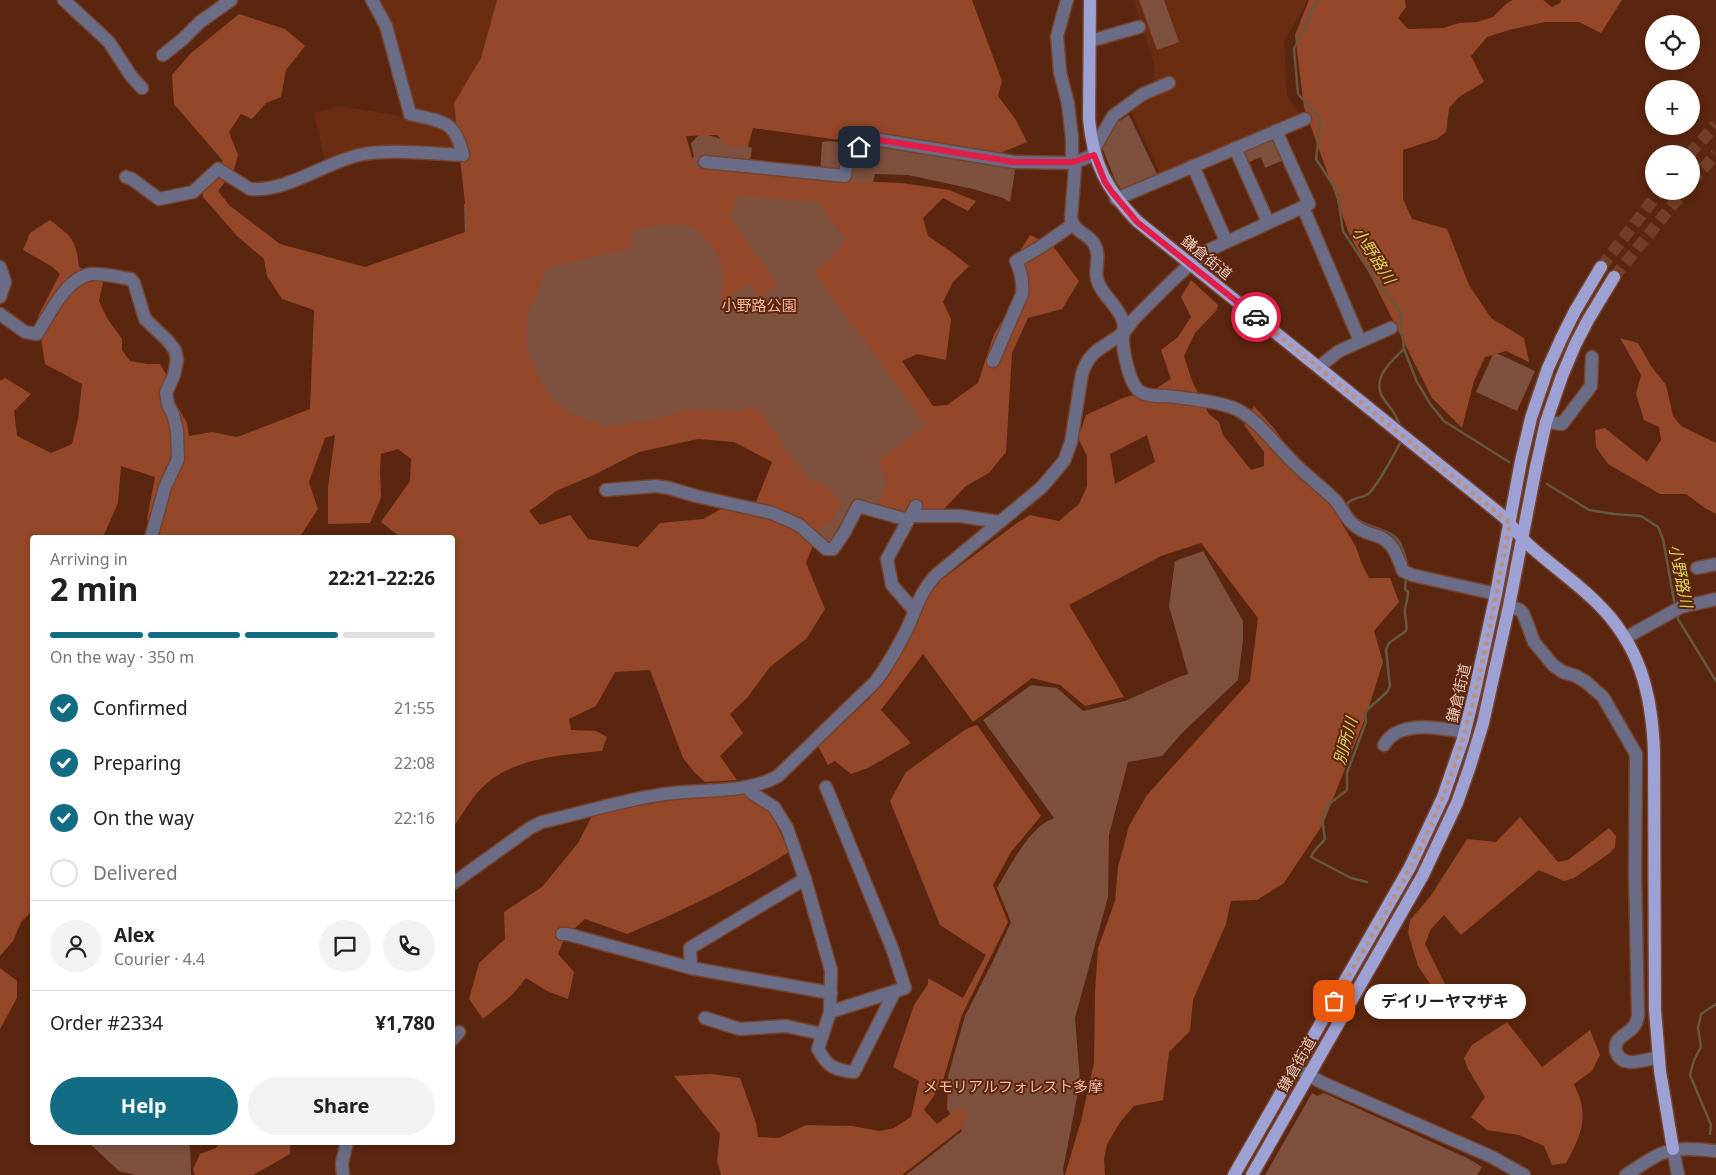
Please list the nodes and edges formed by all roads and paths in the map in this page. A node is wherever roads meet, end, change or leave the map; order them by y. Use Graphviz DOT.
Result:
graph roads {
  1 [pos="64,0"];
  2 [pos="231,0"];
  3 [pos="372,0"];
  4 [pos="1067,0"];
  5 [pos="1090,0"];
  6 [pos="1140,27"];
  7 [pos="1090,41"];
  8 [pos="163,55"];
  9 [pos="143,70"];
  10 [pos="131,76"];
  11 [pos="1169,84"];
  12 [pos="142,88"];
  13 [pos="1305,119"];
  14 [pos="1276,131"];
  15 [pos="1235,148"];
  16 [pos="1094,153"];
  17 [pos="705,162"];
  18 [pos="1073,162"];
  19 [pos="1193,166"];
  20 [pos="126,177"];
  21 [pos="1116,198"];
  22 [pos="1303,207"];
  23 [pos="1268,222"];
  24 [pos="1072,225"];
  25 [pos="1226,241"];
  26 [pos="1190,264"];
  27 [pos="0,267"];
  28 [pos="1601,268"];
  29 [pos="1614,277"];
  30 [pos="0,297"];
  31 [pos="0,314"];
  32 [pos="1391,328"];
  33 [pos="1125,331"];
  34 [pos="1360,341"];
  35 [pos="1592,357"];
  36 [pos="993,361"];
  37 [pos="1319,368"];
  38 [pos="1546,422"];
  39 [pos="606,490"];
  40 [pos="911,514"];
  41 [pos="1000,522"];
  42 [pos="1510,523"];
  43 [pos="152,535"];
  44 [pos="1523,539"];
  45 [pos="1716,564"];
  46 [pos="1697,568"];
  47 [pos="1496,594"];
  48 [pos="1716,599"];
  49 [pos="1510,606"];
  50 [pos="914,610"];
  51 [pos="1626,638"];
  52 [pos="1465,732"];
  53 [pos="1384,745"];
  54 [pos="746,787"];
  55 [pos="826,787"];
  56 [pos="805,879"];
  57 [pos="455,882"];
  58 [pos="562,934"];
  59 [pos="691,968"];
  60 [pos="831,993"];
  61 [pos="894,993"];
  62 [pos="830,1012"];
  63 [pos="705,1018"];
  64 [pos="822,1034"];
  65 [pos="1659,1057"];
  66 [pos="1296,1068"];
  67 [pos="1308,1075"];
  68 [pos="346,1145"];
  69 [pos="1673,1149"];
  70 [pos="1715,1151"];
  71 [pos="343,1175"];
  72 [pos="1234,1175"];
  73 [pos="1252,1175"];
  74 [pos="1524,1175"];
  75 [pos="1626,1175"];
  76 [pos="1678,1175"];
  1 -- 10 [label="street"];
  2 -- 8 [label="street"];
  3 -- 20 [label="street"];
  4 -- 18 [label="street"];
  5 -- 7 [label="main road, 鎌倉街道"];
  6 -- 7 [label="street"];
  7 -- 16 [label="main road, 鎌倉街道"];
  9 -- 10 [label="street"];
  10 -- 12 [label="street"];
  11 -- 16 [label="street"];
  13 -- 14 [label="street"];
  14 -- 15 [label="street"];
  14 -- 22 [label="street"];
  15 -- 19 [label="street"];
  15 -- 23 [label="street"];
  16 -- 18 [label="street"];
  16 -- 21 [label="main road, 鎌倉街道"];
  17 -- 18 [label="street"];
  18 -- 24 [label="street"];
  19 -- 21 [label="street"];
  19 -- 25 [label="street"];
  21 -- 26 [label="main road, 鎌倉街道"];
  22 -- 23 [label="street"];
  22 -- 34 [label="street"];
  23 -- 25 [label="street"];
  24 -- 33 [label="street"];
  24 -- 36 [label="street"];
  25 -- 26 [label="street"];
  26 -- 33 [label="street"];
  26 -- 37 [label="main road, 鎌倉街道"];
  27 -- 30 [label="street"];
  28 -- 42 [label="main road"];
  29 -- 38 [label="main road"];
  31 -- 43 [label="street"];
  32 -- 34 [label="street"];
  33 -- 41 [label="street"];
  33 -- 47 [label="street"];
  34 -- 37 [label="street"];
  35 -- 38 [label="street"];
  37 -- 42 [label="main road, 鎌倉街道"];
  38 -- 44 [label="main road"];
  39 -- 40 [label="street"];
  40 -- 41 [label="street"];
  40 -- 50 [label="street"];
  41 -- 50 [label="street"];
  42 -- 44 [label="main road, 鎌倉街道"];
  42 -- 47 [label="main road, 鎌倉街道"];
  44 -- 49 [label="main road, 鎌倉街道"];
  44 -- 51 [label="main road"];
  45 -- 46 [label="street"];
  47 -- 52 [label="main road, 鎌倉街道"];
  48 -- 51 [label="street"];
  49 -- 65 [label="street"];
  49 -- 67 [label="main road, 鎌倉街道"];
  50 -- 54 [label="street"];
  51 -- 65 [label="main road"];
  52 -- 53 [label="street"];
  52 -- 66 [label="main road, 鎌倉街道"];
  54 -- 56 [label="street"];
  54 -- 57 [label="street"];
  55 -- 61 [label="street"];
  56 -- 59 [label="street"];
  56 -- 60 [label="street"];
  58 -- 59 [label="street"];
  59 -- 60 [label="street"];
  60 -- 62 [label="street"];
  61 -- 62 [label="street"];
  61 -- 64 [label="street"];
  62 -- 64 [label="street"];
  63 -- 64 [label="street"];
  65 -- 69 [label="main road"];
  66 -- 67 [label="street"];
  66 -- 72 [label="main road, 鎌倉街道"];
  67 -- 73 [label="main road, 鎌倉街道"];
  67 -- 74 [label="street"];
  68 -- 71 [label="street"];
  69 -- 70 [label="street"];
  69 -- 75 [label="street"];
  69 -- 76 [label="street"];
}
